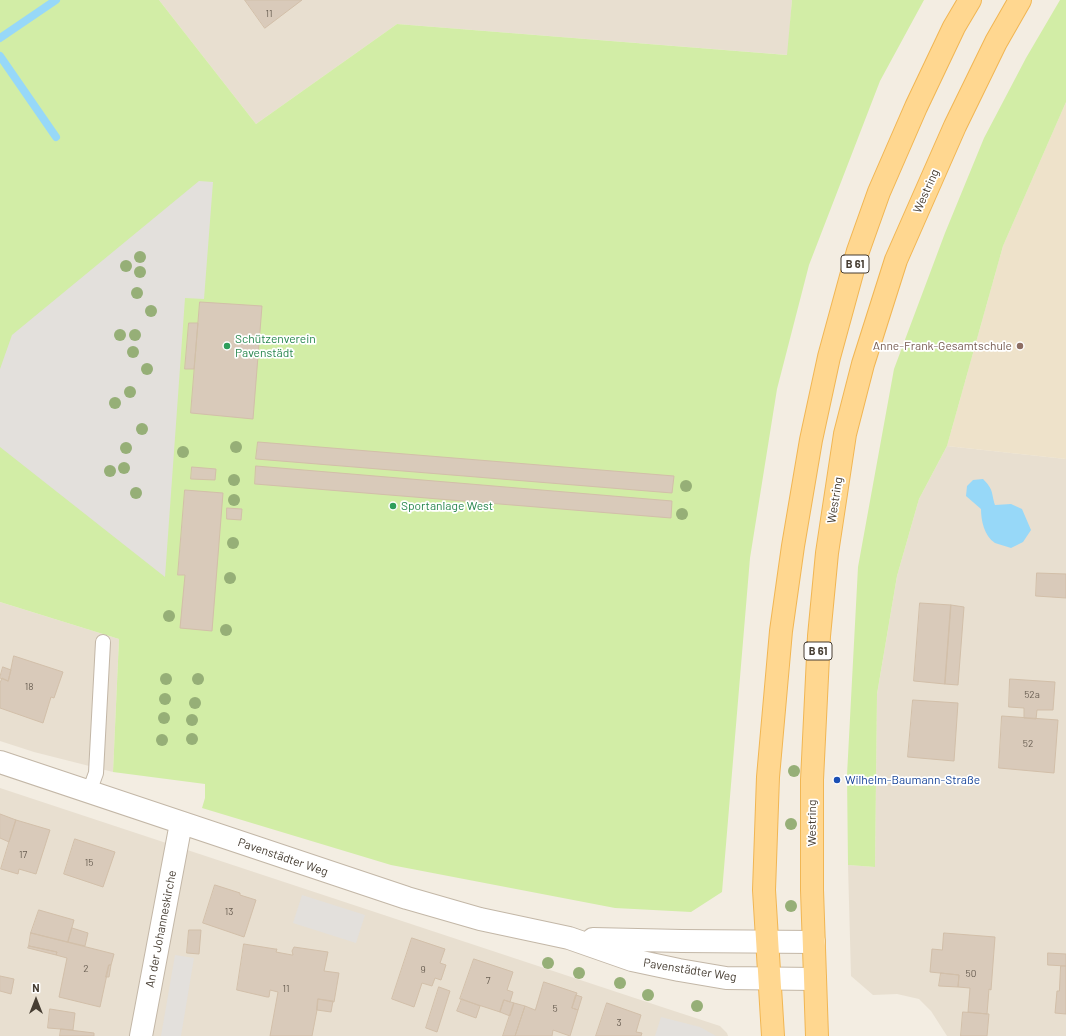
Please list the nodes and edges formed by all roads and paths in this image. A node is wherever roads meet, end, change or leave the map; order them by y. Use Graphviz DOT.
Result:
graph roads {
  1 [pos="970,0"];
  2 [pos="1020,0"];
  3 [pos="103,642"];
  4 [pos="0,762"];
  5 [pos="89,792"];
  6 [pos="181,823"];
  7 [pos="570,938"];
  8 [pos="767,941"];
  9 [pos="814,942"];
  10 [pos="769,979"];
  11 [pos="815,979"];
  12 [pos="141,1036"];
  13 [pos="773,1036"];
  14 [pos="817,1036"];
  1 -- 8 [label="main road, B 61"];
  2 -- 9 [label="main road, Westring / B 61"];
  3 -- 5 [label="lane"];
  4 -- 5 [label="street, Pavenstädter Weg"];
  5 -- 6 [label="street, Pavenstädter Weg"];
  6 -- 7 [label="street, Pavenstädter Weg"];
  6 -- 12 [label="street, An der Johanneskirche"];
  7 -- 8 [label="street, Pavenstädter Weg"];
  7 -- 10 [label="street, Pavenstädter Weg"];
  8 -- 9 [label="street, Pavenstädter Weg"];
  8 -- 10 [label="main road, B 61"];
  9 -- 11 [label="main road, Westring / B 61"];
  10 -- 11 [label="street, Pavenstädter Weg"];
  10 -- 13 [label="main road, B 61"];
  11 -- 14 [label="main road, Westring / B 61"];
}
